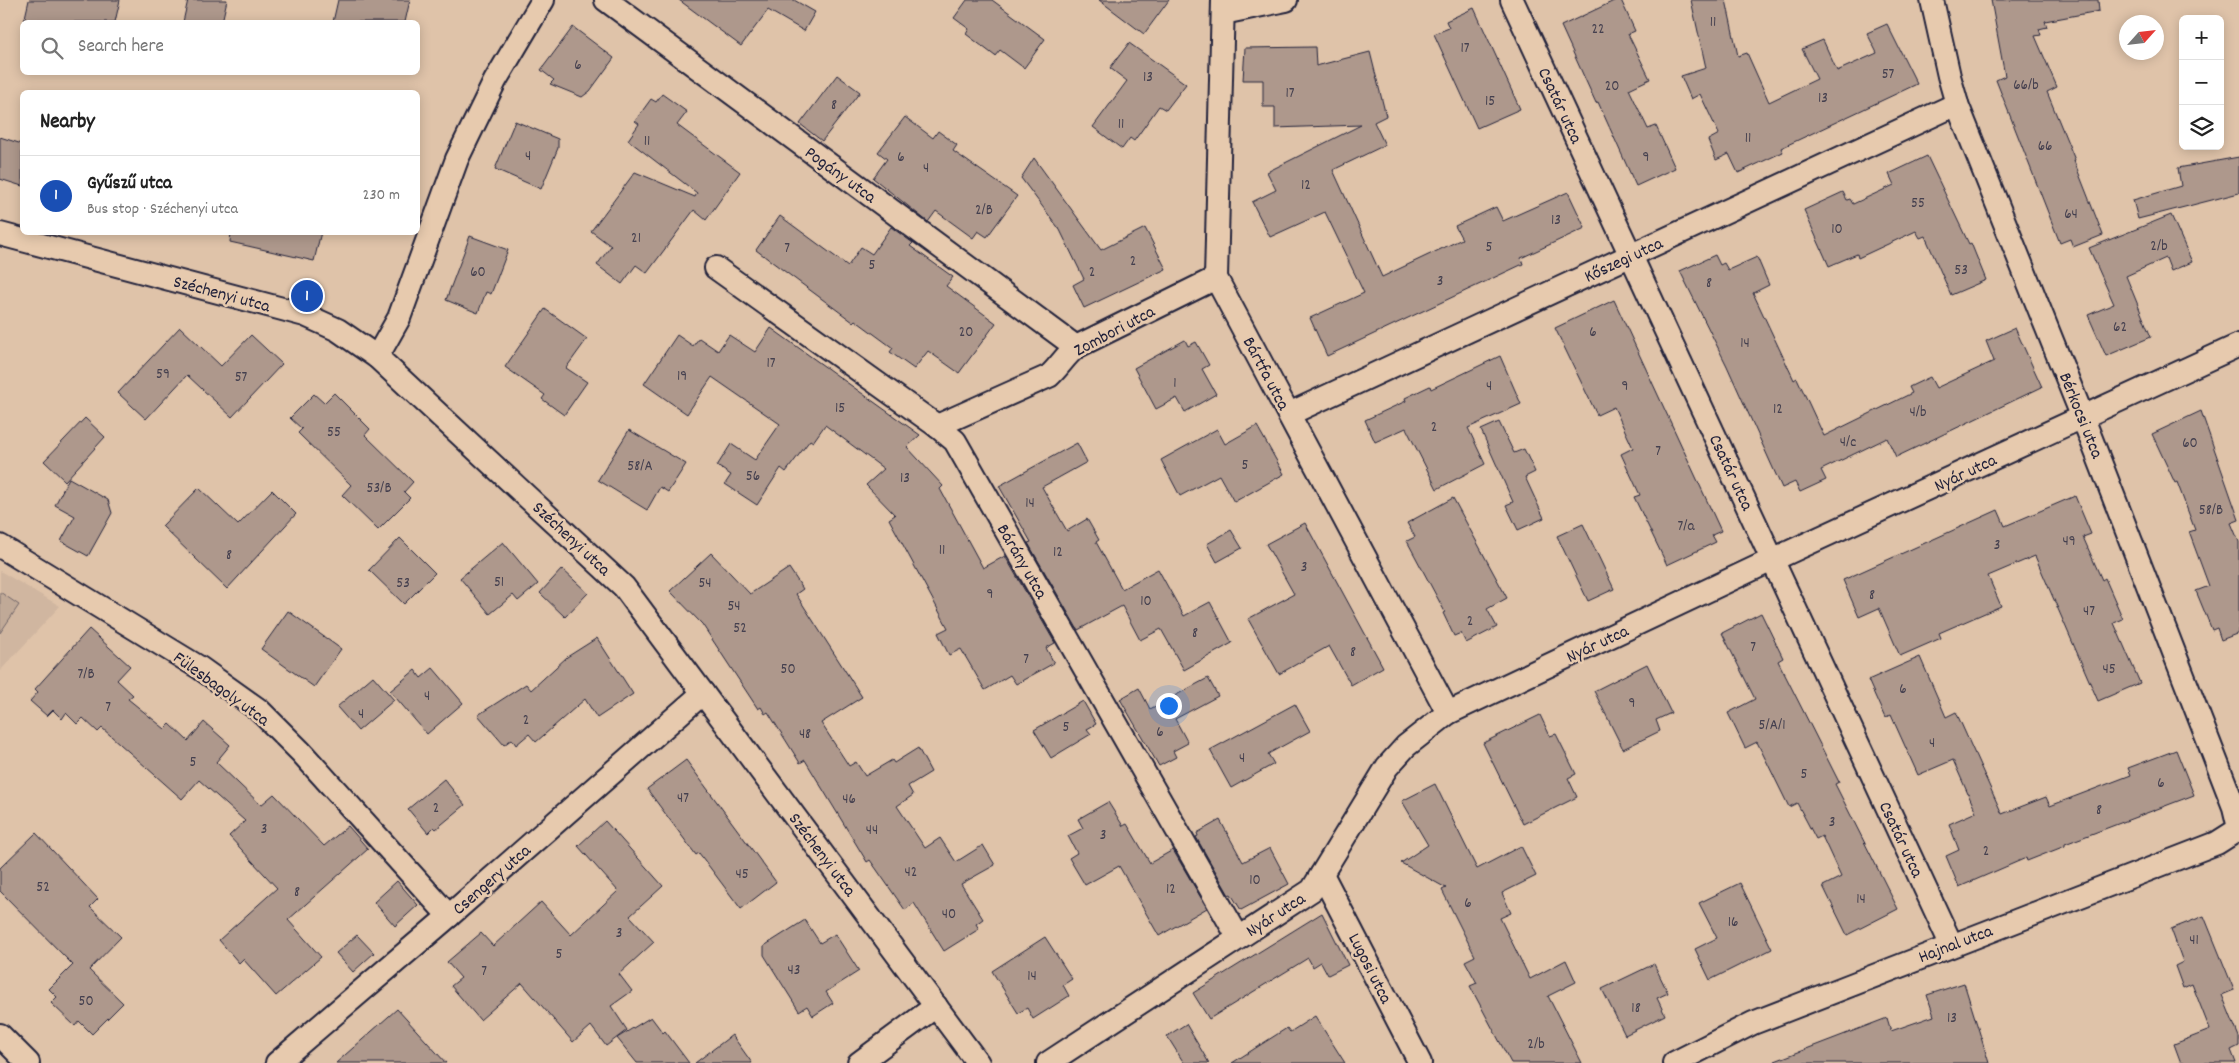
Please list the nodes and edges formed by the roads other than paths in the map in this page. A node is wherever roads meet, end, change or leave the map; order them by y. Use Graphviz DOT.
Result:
graph roads {
  1 [pos="543,0"];
  2 [pos="606,0"];
  3 [pos="1286,0"];
  4 [pos="1512,0"];
  5 [pos="1932,0"];
  6 [pos="1223,6"];
  7 [pos="1957,104"];
  8 [pos="0,234"];
  9 [pos="1631,255"];
  10 [pos="716,268"];
  11 [pos="1216,278"];
  12 [pos="2239,345"];
  13 [pos="1076,348"];
  14 [pos="377,357"];
  15 [pos="1289,414"];
  16 [pos="2083,418"];
  17 [pos="937,426"];
  18 [pos="0,546"];
  19 [pos="1772,560"];
  20 [pos="703,693"];
  21 [pos="1448,713"];
  22 [pos="2239,829"];
  23 [pos="1322,874"];
  24 [pos="449,916"];
  25 [pos="1238,937"];
  26 [pos="1951,944"];
  27 [pos="936,1006"];
  28 [pos="0,1035"];
  29 [pos="28,1063"];
  30 [pos="276,1063"];
  31 [pos="859,1063"];
  32 [pos="978,1063"];
  33 [pos="1048,1063"];
  34 [pos="1420,1063"];
  35 [pos="1674,1063"];
  1 -- 14 [label="street"];
  2 -- 13 [label="street, Pogány utca"];
  3 -- 6 [label="street"];
  4 -- 9 [label="street, Csatár utca"];
  5 -- 7 [label="street, Bérkocsi utca"];
  6 -- 11 [label="street, Bártfa utca"];
  7 -- 9 [label="street, Kőszegi utca"];
  7 -- 16 [label="street, Bérkocsi utca"];
  8 -- 14 [label="street, Széchenyi utca"];
  9 -- 15 [label="street, Kőszegi utca"];
  9 -- 19 [label="street, Csatár utca"];
  10 -- 17 [label="street, Bárány utca"];
  11 -- 13 [label="street, Zombori utca"];
  11 -- 15 [label="street, Bártfa utca"];
  12 -- 16 [label="street, Nyár utca"];
  13 -- 17 [label="street, Zombori utca"];
  14 -- 20 [label="street, Széchenyi utca"];
  15 -- 21 [label="street, Bártfa utca"];
  16 -- 19 [label="street, Nyár utca"];
  16 -- 22 [label="street, Bérkocsi utca"];
  17 -- 25 [label="street, Bárány utca"];
  18 -- 24 [label="street, Fülesbagoly utca"];
  19 -- 21 [label="street, Nyár utca"];
  19 -- 26 [label="street, Csatár utca"];
  20 -- 24 [label="street, Csengery utca"];
  20 -- 27 [label="street, Széchenyi utca"];
  21 -- 23 [label="street, Nyár utca"];
  22 -- 26 [label="street, Hajnal utca"];
  23 -- 25 [label="street, Nyár utca"];
  23 -- 34 [label="street, Lugosi utca"];
  24 -- 30 [label="street, Csengery utca"];
  25 -- 33 [label="street, Nyár utca"];
  26 -- 35 [label="street, Hajnal utca"];
  27 -- 31 [label="street"];
  27 -- 32 [label="street, Széchenyi utca"];
  28 -- 29 [label="street"];
}
